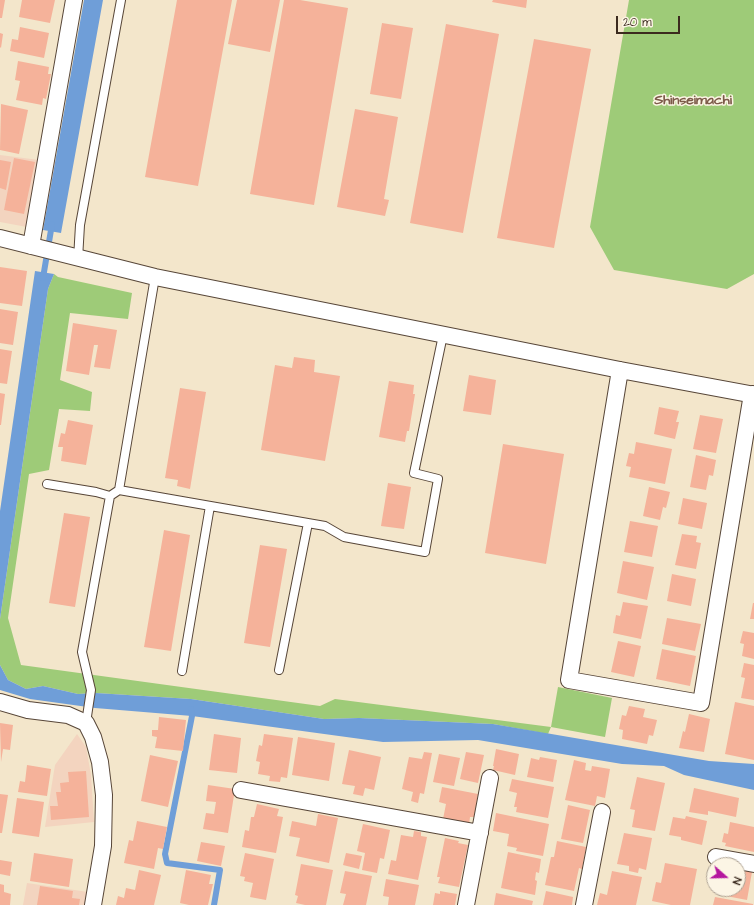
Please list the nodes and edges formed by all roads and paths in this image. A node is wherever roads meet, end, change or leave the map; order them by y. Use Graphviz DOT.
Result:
graph roads {
  1 [pos="74,0"];
  2 [pos="121,0"];
  3 [pos="0,238"];
  4 [pos="34,246"];
  5 [pos="78,259"];
  6 [pos="155,278"];
  7 [pos="443,335"];
  8 [pos="620,370"];
  9 [pos="753,395"];
  10 [pos="47,484"];
  11 [pos="119,490"];
  12 [pos="110,496"];
  13 [pos="210,506"];
  14 [pos="308,523"];
  15 [pos="279,670"];
  16 [pos="182,671"];
  17 [pos="0,702"];
  18 [pos="86,723"];
  19 [pos="490,778"];
  20 [pos="241,790"];
  21 [pos="602,812"];
  22 [pos="480,833"];
  23 [pos="716,856"];
  24 [pos="754,864"];
  25 [pos="93,905"];
  26 [pos="466,905"];
  27 [pos="584,905"];
  1 -- 4 [label="street"];
  2 -- 5 [label="lane"];
  3 -- 4 [label="street"];
  4 -- 5 [label="street"];
  5 -- 6 [label="street"];
  6 -- 7 [label="street"];
  6 -- 11 [label="lane"];
  7 -- 8 [label="street"];
  7 -- 14 [label="lane"];
  8 -- 9 [label="street"];
  8 -- 9 [label="street"];
  10 -- 12 [label="lane"];
  11 -- 12 [label="lane"];
  11 -- 13 [label="lane"];
  12 -- 18 [label="lane"];
  13 -- 14 [label="lane"];
  13 -- 16 [label="lane"];
  14 -- 15 [label="lane"];
  17 -- 18 [label="street"];
  18 -- 25 [label="street"];
  19 -- 22 [label="street"];
  20 -- 22 [label="street"];
  21 -- 27 [label="street"];
  22 -- 26 [label="street"];
  23 -- 24 [label="street"];
}
